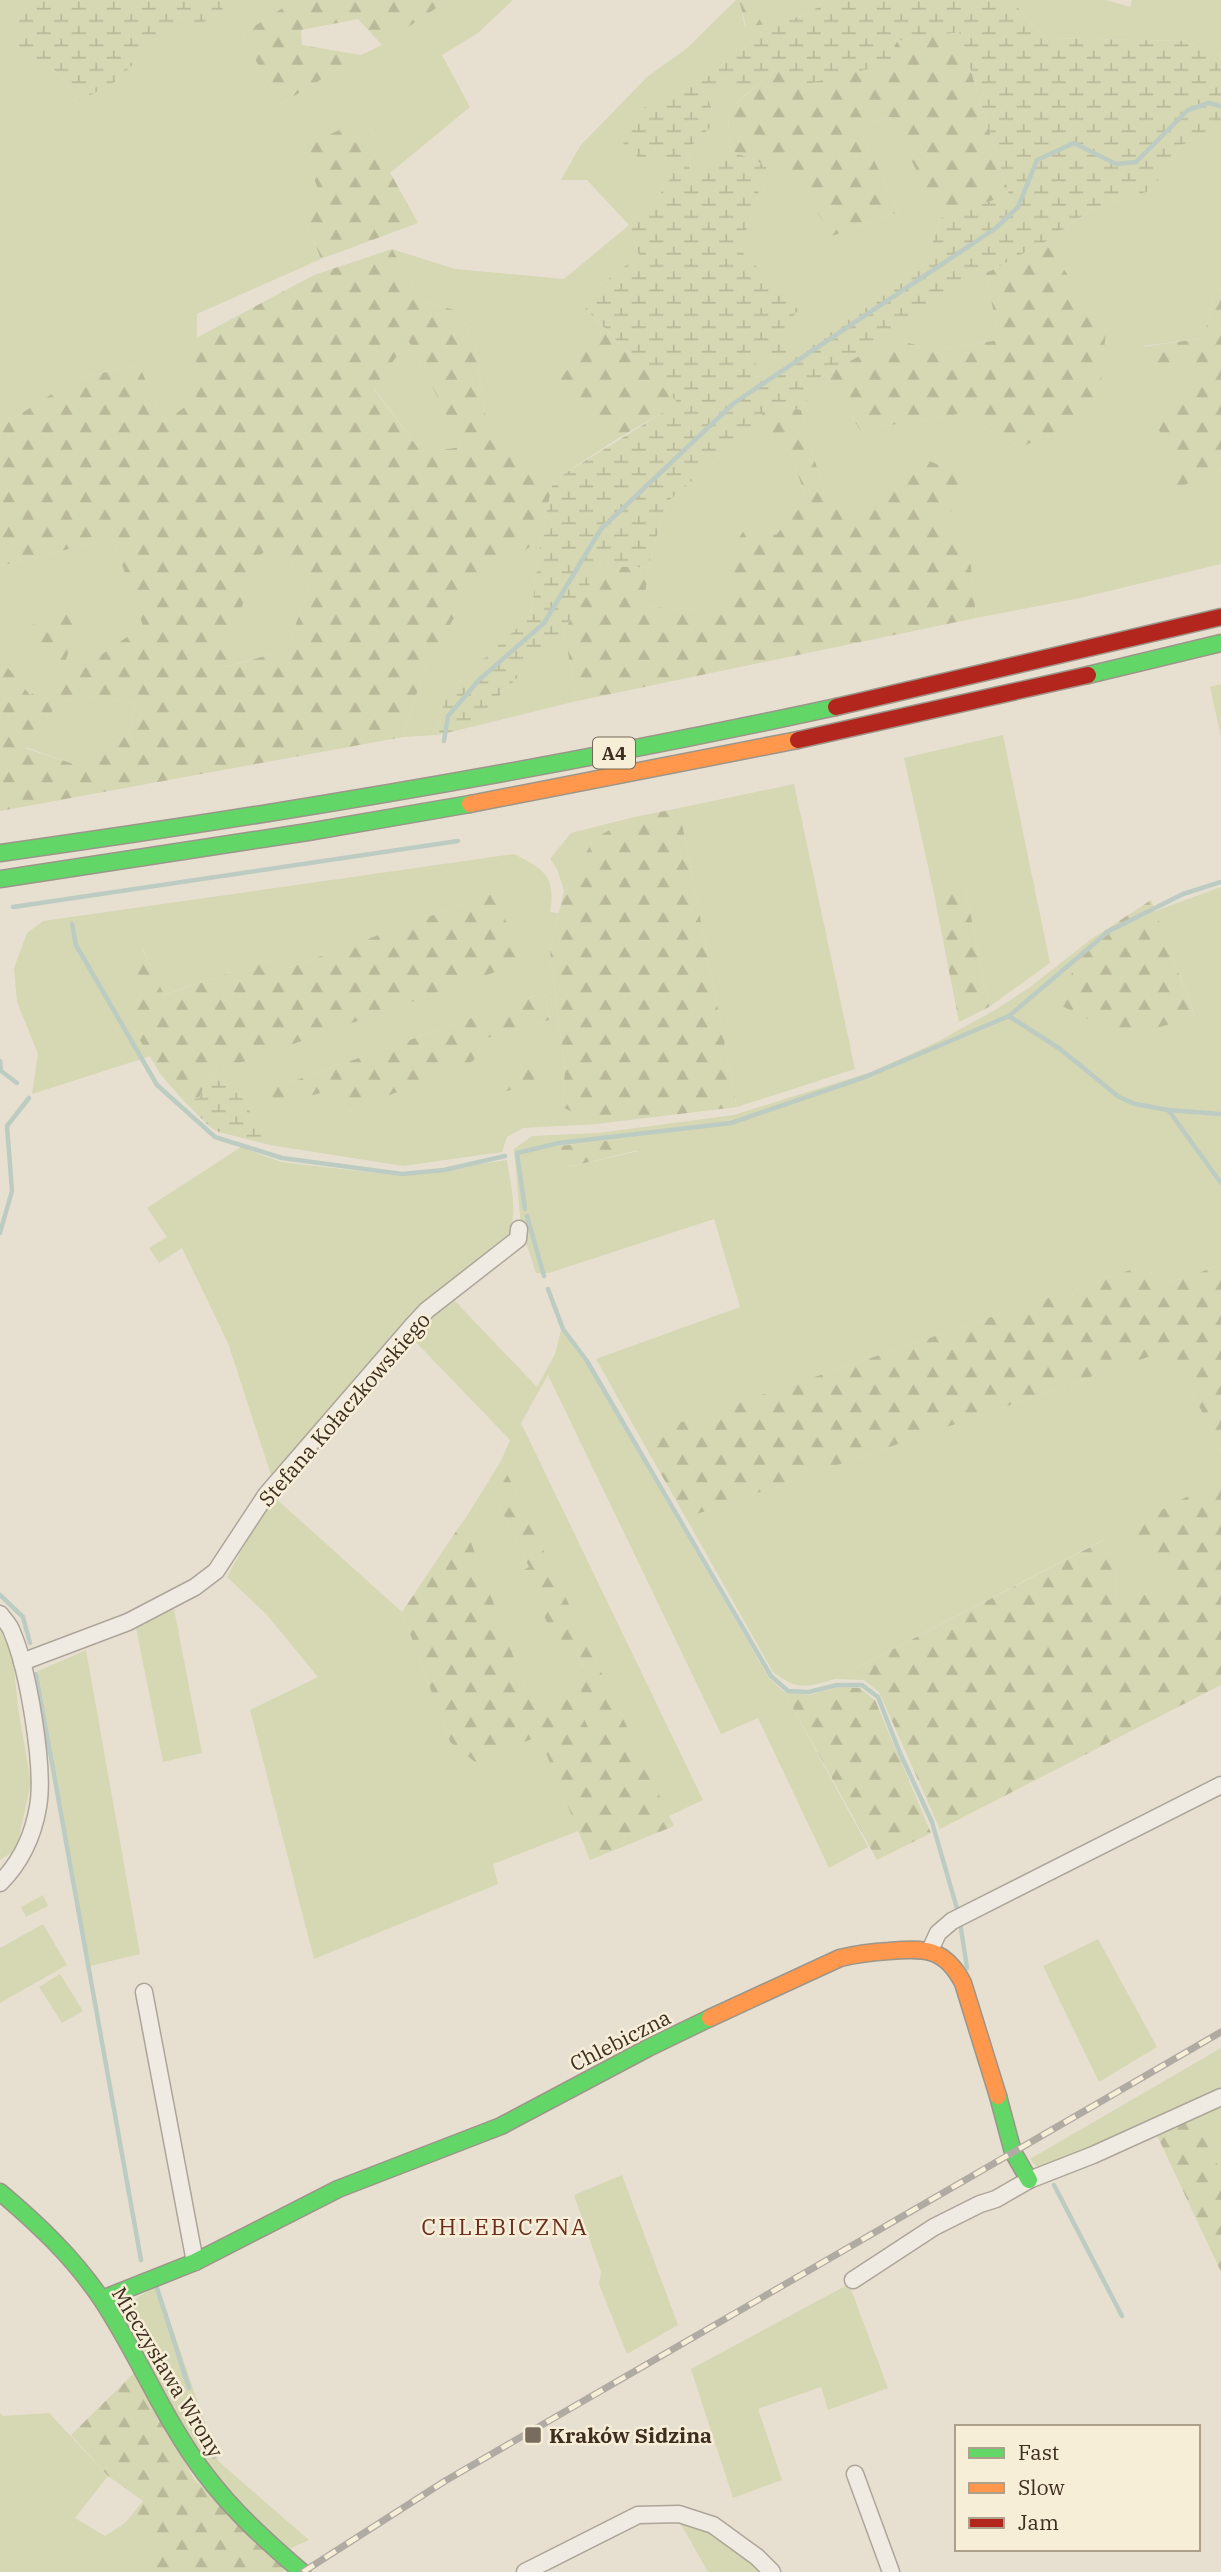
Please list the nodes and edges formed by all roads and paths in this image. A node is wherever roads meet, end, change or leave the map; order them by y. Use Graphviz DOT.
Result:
graph roads {
  1 [pos="1221,617"];
  2 [pos="1221,643"];
  3 [pos="0,853"];
  4 [pos="0,879"];
  5 [pos="519,1229"];
  6 [pos="0,1614"];
  7 [pos="22,1662"];
  8 [pos="1221,1785"];
  9 [pos="0,1883"];
  10 [pos="930,1950"];
  11 [pos="144,1993"];
  12 [pos="1221,2097"];
  13 [pos="1029,2180"];
  14 [pos="0,2192"];
  15 [pos="195,2262"];
  16 [pos="853,2280"];
  17 [pos="102,2299"];
  18 [pos="855,2474"];
  19 [pos="303,2572"];
  20 [pos="526,2572"];
  21 [pos="772,2572"];
  22 [pos="891,2572"];
  1 -- 3 [label="main road, A4"];
  2 -- 4 [label="main road, A4"];
  5 -- 7 [label="street, Stefana Kołaczkowskiego"];
  6 -- 7 [label="street"];
  7 -- 9 [label="street"];
  8 -- 10 [label="street"];
  10 -- 13 [label="main road"];
  10 -- 15 [label="main road, Chlebiczna"];
  11 -- 15 [label="street"];
  12 -- 13 [label="street"];
  13 -- 16 [label="street"];
  14 -- 17 [label="main road, Mieczysława Wrony"];
  15 -- 17 [label="main road, Chlebiczna"];
  17 -- 19 [label="main road, Mieczysława Wrony"];
  18 -- 22 [label="street"];
  20 -- 21 [label="street"];
}
